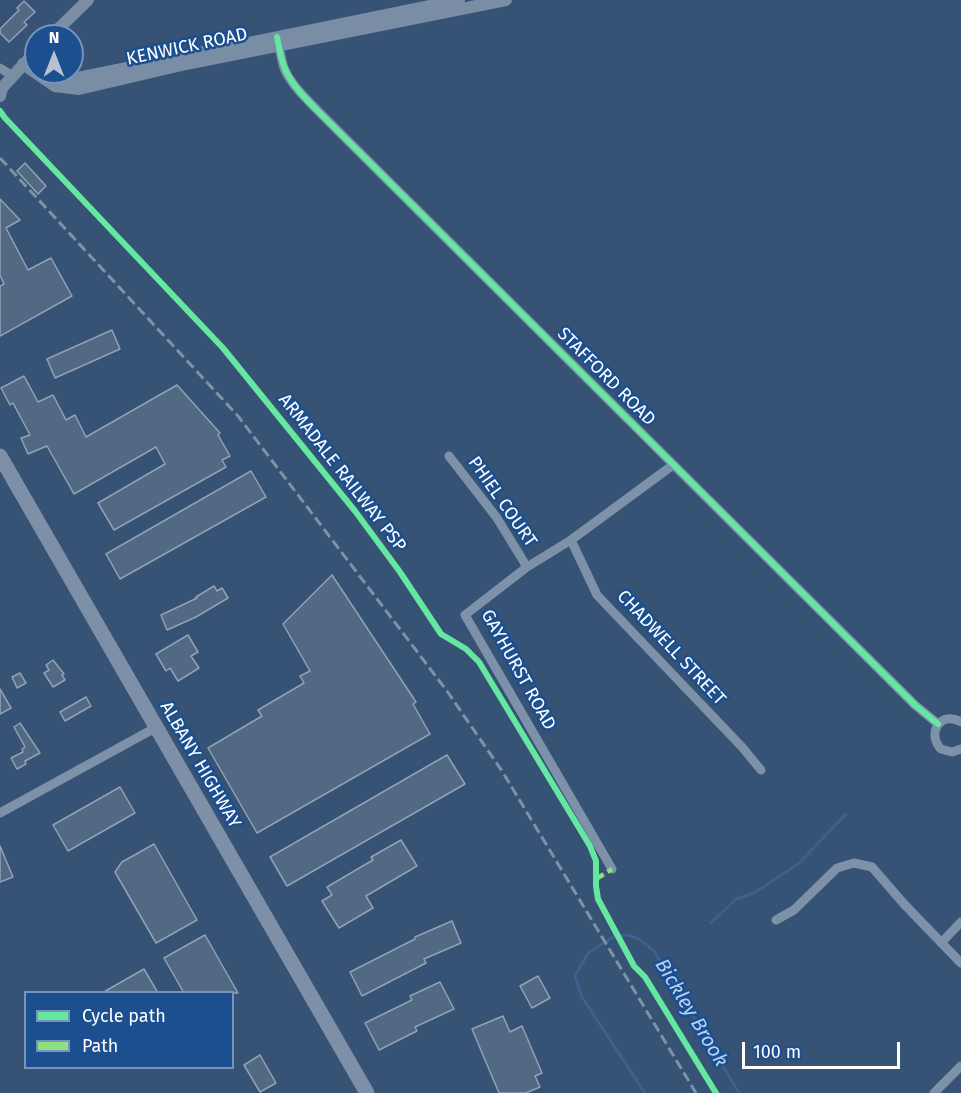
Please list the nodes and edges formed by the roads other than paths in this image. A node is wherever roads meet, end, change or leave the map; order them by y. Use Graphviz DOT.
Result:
graph roads {
  1 [pos="88,0"];
  2 [pos="459,0"];
  3 [pos="506,0"];
  4 [pos="63,24"];
  5 [pos="278,41"];
  6 [pos="24,65"];
  7 [pos="0,68"];
  8 [pos="13,76"];
  9 [pos="84,77"];
  10 [pos="53,84"];
  11 [pos="1,90"];
  12 [pos="0,456"];
  13 [pos="449,456"];
  14 [pos="673,465"];
  15 [pos="0,474"];
  16 [pos="571,540"];
  17 [pos="527,567"];
  18 [pos="961,722"];
  19 [pos="938,724"];
  20 [pos="151,730"];
  21 [pos="961,749"];
  22 [pos="761,770"];
  23 [pos="0,813"];
  24 [pos="612,868"];
  25 [pos="776,920"];
  26 [pos="961,922"];
  27 [pos="941,943"];
  28 [pos="961,963"];
  29 [pos="961,1066"];
  30 [pos="355,1093"];
  31 [pos="367,1093"];
  32 [pos="934,1093"];
  1 -- 4 [label="main road"];
  2 -- 5 [label="main road, KENWICK ROAD"];
  3 -- 5 [label="main road, KENWICK ROAD"];
  5 -- 9 [label="main road, KENWICK ROAD"];
  5 -- 10 [label="main road, KENWICK ROAD"];
  5 -- 14 [label="street, STAFFORD ROAD"];
  6 -- 8 [label="main road"];
  7 -- 8 [label="street"];
  8 -- 11 [label="main road"];
  12 -- 20 [label="highway, ALBANY HIGHWAY"];
  13 -- 17 [label="street, PHIEL COURT"];
  14 -- 16 [label="street, GAYHURST ROAD"];
  14 -- 19 [label="street, STAFFORD ROAD"];
  15 -- 20 [label="highway, ALBANY HIGHWAY"];
  16 -- 17 [label="street, GAYHURST ROAD"];
  16 -- 22 [label="street, CHADWELL STREET"];
  17 -- 24 [label="street, GAYHURST ROAD"];
  18 -- 19 [label="street"];
  19 -- 21 [label="street"];
  20 -- 23 [label="street"];
  20 -- 30 [label="highway, ALBANY HIGHWAY"];
  20 -- 31 [label="highway, ALBANY HIGHWAY"];
  25 -- 27 [label="street"];
  26 -- 27 [label="street"];
  27 -- 28 [label="street"];
  29 -- 32 [label="street"];
}
